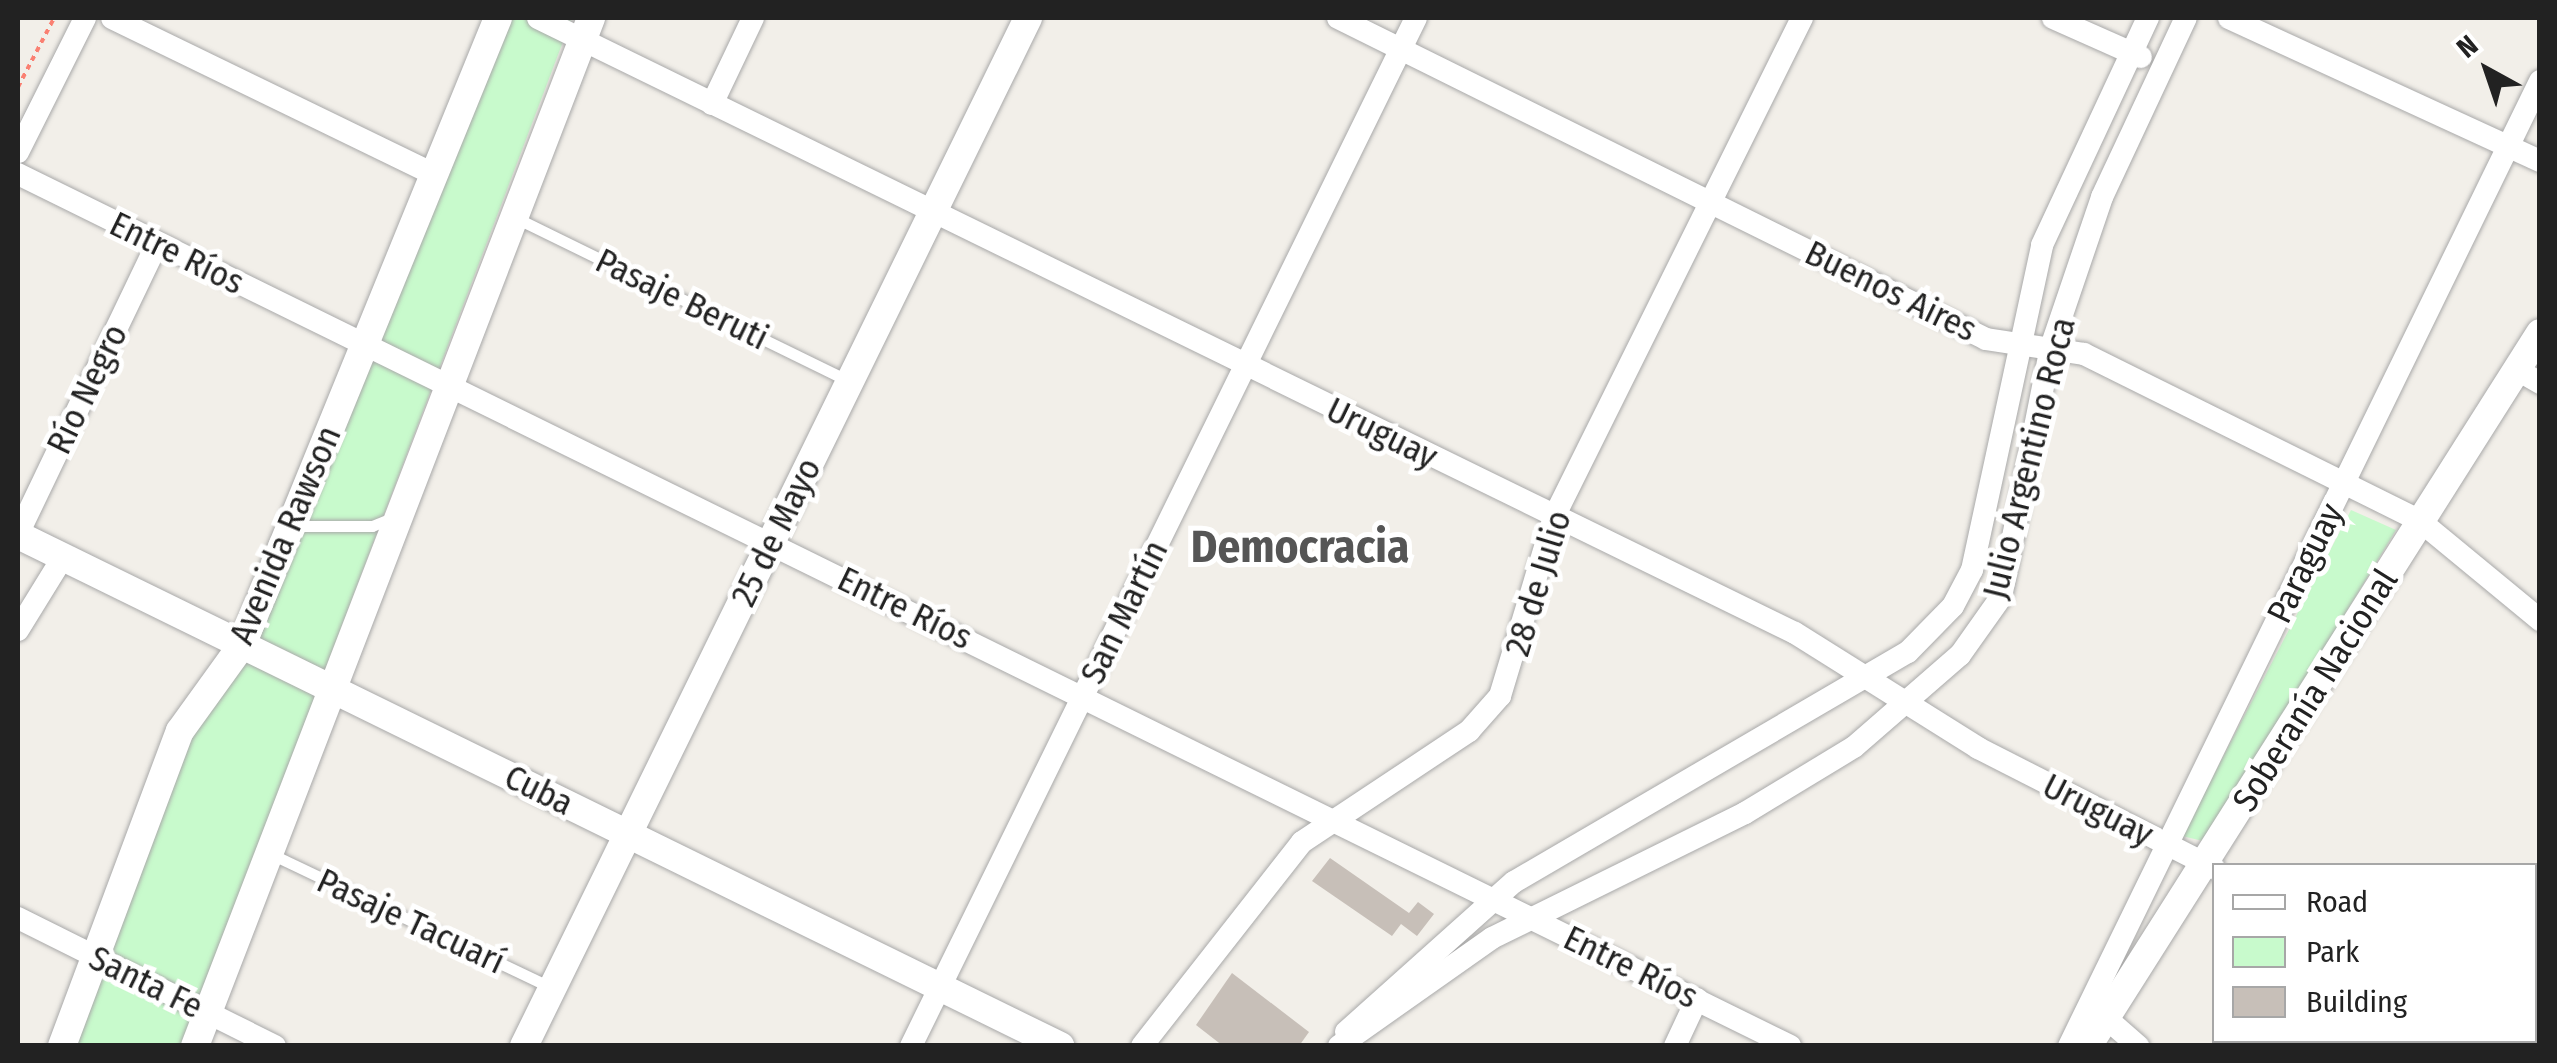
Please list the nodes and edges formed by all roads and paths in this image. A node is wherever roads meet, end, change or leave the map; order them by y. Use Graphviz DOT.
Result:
graph roads {
  1 [pos="54,18"];
  2 [pos="85,18"];
  3 [pos="112,18"];
  4 [pos="498,18"];
  5 [pos="538,18"];
  6 [pos="754,18"];
  7 [pos="1028,18"];
  8 [pos="1338,18"];
  9 [pos="1416,18"];
  10 [pos="1802,18"];
  11 [pos="2053,18"];
  12 [pos="2148,18"];
  13 [pos="2186,18"];
  14 [pos="2230,18"];
  15 [pos="587,29"];
  16 [pos="1402,47"];
  17 [pos="2130,52"];
  18 [pos="2162,64"];
  19 [pos="2540,81"];
  20 [pos="18,87"];
  21 [pos="712,104"];
  22 [pos="2508,147"];
  23 [pos="18,152"];
  24 [pos="2540,162"];
  25 [pos="18,174"];
  26 [pos="436,175"];
  27 [pos="1712,201"];
  28 [pos="932,212"];
  29 [pos="514,217"];
  30 [pos="157,244"];
  31 [pos="2540,332"];
  32 [pos="364,345"];
  33 [pos="2016,346"];
  34 [pos="2051,347"];
  35 [pos="1245,365"];
  36 [pos="2528,376"];
  37 [pos="850,382"];
  38 [pos="446,386"];
  39 [pos="2344,484"];
  40 [pos="400,514"];
  41 [pos="1554,518"];
  42 [pos="2420,521"];
  43 [pos="290,526"];
  44 [pos="18,534"];
  45 [pos="771,542"];
  46 [pos="64,558"];
  47 [pos="2540,620"];
  48 [pos="18,630"];
  49 [pos="242,645"];
  50 [pos="1866,678"];
  51 [pos="332,689"];
  52 [pos="1083,695"];
  53 [pos="1910,706"];
  54 [pos="1331,819"];
  55 [pos="628,834"];
  56 [pos="2165,845"];
  57 [pos="269,853"];
  58 [pos="2212,863"];
  59 [pos="2210,867"];
  60 [pos="1492,898"];
  61 [pos="1530,917"];
  62 [pos="18,918"];
  63 [pos="96,957"];
  64 [pos="940,987"];
  65 [pos="552,988"];
  66 [pos="1697,999"];
  67 [pos="208,1012"];
  68 [pos="2106,1018"];
  69 [pos="62,1046"];
  70 [pos="196,1046"];
  71 [pos="275,1046"];
  72 [pos="524,1046"];
  73 [pos="911,1046"];
  74 [pos="1060,1046"];
  75 [pos="1142,1046"];
  76 [pos="1338,1046"];
  77 [pos="1675,1046"];
  78 [pos="1790,1046"];
  79 [pos="2070,1046"];
  80 [pos="2088,1046"];
  81 [pos="2138,1046"];
  1 -- 20 [label="path"];
  2 -- 23 [label="street"];
  3 -- 26 [label="street"];
  4 -- 26 [label="street, Avenida Rawson"];
  5 -- 15 [label="street, Uruguay"];
  6 -- 21 [label="street"];
  7 -- 28 [label="street, 25 de Mayo"];
  8 -- 16 [label="street, Buenos Aires"];
  9 -- 16 [label="street, San Martín"];
  10 -- 27 [label="street, 28 de Julio"];
  11 -- 17 [label="street"];
  12 -- 17 [label="street, Julio Argentino Roca"];
  13 -- 18 [label="street, Julio Argentino Roca"];
  14 -- 22 [label="street"];
  15 -- 21 [label="street, Uruguay"];
  15 -- 29 [label="street"];
  16 -- 27 [label="street, Buenos Aires"];
  16 -- 35 [label="street, San Martín"];
  17 -- 18 [label="street"];
  17 -- 33 [label="street, Julio Argentino Roca"];
  18 -- 34 [label="street, Julio Argentino Roca"];
  19 -- 22 [label="street, Paraguay"];
  21 -- 28 [label="street, Uruguay"];
  22 -- 24 [label="street"];
  22 -- 39 [label="street, Paraguay"];
  25 -- 30 [label="street, Entre Ríos"];
  26 -- 32 [label="street, Avenida Rawson"];
  27 -- 33 [label="street, Buenos Aires"];
  27 -- 41 [label="street, 28 de Julio"];
  28 -- 35 [label="street, Uruguay"];
  28 -- 37 [label="street, 25 de Mayo"];
  29 -- 37 [label="lane, Pasaje Beruti"];
  29 -- 38 [label="street"];
  30 -- 32 [label="street, Entre Ríos"];
  30 -- 44 [label="street, Río Negro"];
  31 -- 36 [label="street, Soberanía Nacional"];
  32 -- 38 [label="street, Entre Ríos"];
  32 -- 43 [label="street, Avenida Rawson"];
  33 -- 34 [label="street, Buenos Aires"];
  33 -- 50 [label="street, Julio Argentino Roca"];
  34 -- 39 [label="street, Buenos Aires"];
  34 -- 53 [label="street, Julio Argentino Roca"];
  35 -- 41 [label="street, Uruguay"];
  35 -- 52 [label="street, San Martín"];
  36 -- 42 [label="street, Soberanía Nacional"];
  37 -- 45 [label="street, 25 de Mayo"];
  38 -- 40 [label="street"];
  38 -- 45 [label="street, Entre Ríos"];
  39 -- 42 [label="street, Buenos Aires"];
  39 -- 56 [label="street, Paraguay"];
  40 -- 43 [label="lane"];
  40 -- 51 [label="street"];
  41 -- 50 [label="street, Uruguay"];
  41 -- 54 [label="street, 28 de Julio"];
  42 -- 47 [label="street, Buenos Aires"];
  42 -- 58 [label="street, Soberanía Nacional"];
  43 -- 49 [label="street, Avenida Rawson"];
  44 -- 46 [label="street, Cuba"];
  45 -- 52 [label="street, Entre Ríos"];
  45 -- 55 [label="street, 25 de Mayo"];
  46 -- 48 [label="street"];
  46 -- 49 [label="street, Cuba"];
  49 -- 51 [label="street, Cuba"];
  49 -- 63 [label="street, Avenida Rawson"];
  50 -- 53 [label="street, Uruguay"];
  50 -- 60 [label="street, Julio Argentino Roca"];
  51 -- 55 [label="street, Cuba"];
  51 -- 57 [label="street"];
  52 -- 54 [label="street, Entre Ríos"];
  52 -- 64 [label="street, San Martín"];
  53 -- 56 [label="street, Uruguay"];
  53 -- 61 [label="street, Julio Argentino Roca"];
  54 -- 60 [label="street, Entre Ríos"];
  54 -- 75 [label="street, 28 de Julio"];
  55 -- 64 [label="street, Cuba"];
  55 -- 65 [label="street, 25 de Mayo"];
  56 -- 59 [label="street, Uruguay"];
  56 -- 79 [label="street, Paraguay"];
  57 -- 65 [label="lane, Pasaje Tacuarí"];
  57 -- 67 [label="street"];
  59 -- 68 [label="street, Soberanía Nacional"];
  60 -- 61 [label="street, Entre Ríos"];
  60 -- 76 [label="street, Julio Argentino Roca"];
  61 -- 66 [label="street, Entre Ríos"];
  61 -- 76 [label="street, Julio Argentino Roca"];
  62 -- 63 [label="street, Santa Fe"];
  63 -- 67 [label="street, Santa Fe"];
  63 -- 69 [label="street, Avenida Rawson"];
  64 -- 73 [label="street, San Martín"];
  64 -- 74 [label="street, Cuba"];
  65 -- 72 [label="street, 25 de Mayo"];
  66 -- 77 [label="street"];
  66 -- 78 [label="street, Entre Ríos"];
  67 -- 70 [label="street"];
  67 -- 71 [label="street, Santa Fe"];
  68 -- 80 [label="street, Soberanía Nacional"];
  68 -- 81 [label="street"];
}
